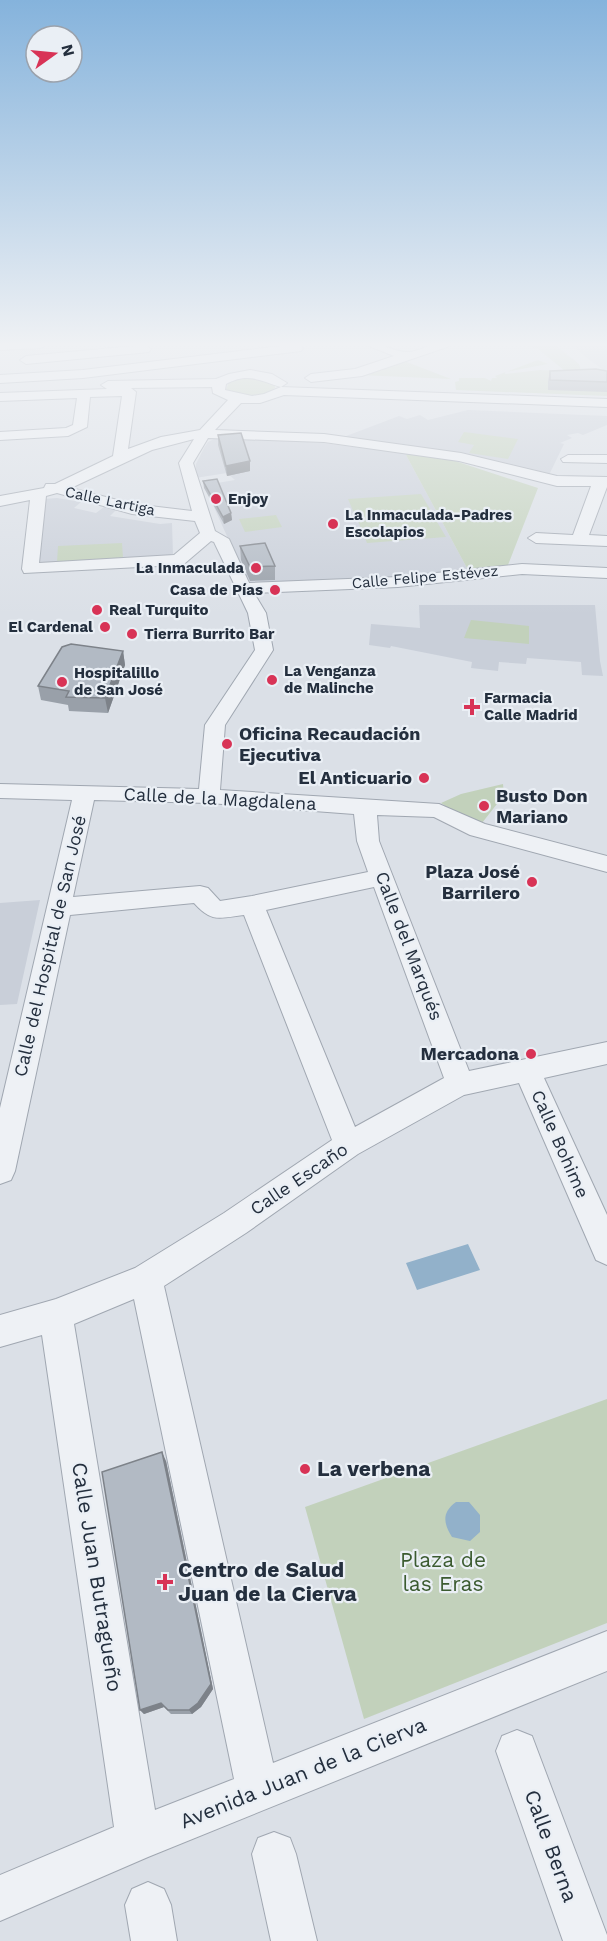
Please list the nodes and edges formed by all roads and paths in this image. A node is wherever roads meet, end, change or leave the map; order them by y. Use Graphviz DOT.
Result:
graph roads {
  1 [pos="204,434"];
  2 [pos="24,435"];
  3 [pos="123,435"];
  4 [pos="194,435"];
  5 [pos="221,435"];
  6 [pos="0,436"];
  7 [pos="120,457"];
  8 [pos="568,459"];
  9 [pos="607,459"];
  10 [pos="604,482"];
  11 [pos="0,485"];
  12 [pos="55,489"];
  13 [pos="39,493"];
  14 [pos="0,501"];
  15 [pos="201,517"];
  16 [pos="209,534"];
  17 [pos="536,538"];
  18 [pos="579,540"];
  19 [pos="607,541"];
  20 [pos="607,573"];
  21 [pos="243,588"];
  22 [pos="0,791"];
  23 [pos="85,792"];
  24 [pos="209,796"];
  25 [pos="365,807"];
  26 [pos="607,864"];
  27 [pos="382,877"];
  28 [pos="252,905"];
  29 [pos="58,907"];
  30 [pos="607,1053"];
  31 [pos="527,1071"];
  32 [pos="460,1083"];
  33 [pos="348,1145"];
  34 [pos="0,1171"];
  35 [pos="607,1250"];
  36 [pos="146,1280"];
  37 [pos="56,1315"];
  38 [pos="0,1331"];
  39 [pos="607,1651"];
  40 [pos="517,1751"];
  41 [pos="258,1791"];
  42 [pos="138,1839"];
  43 [pos="274,1854"];
  44 [pos="0,1898"];
  45 [pos="584,1940"];
  46 [pos="294,1941"];
  1 -- 15 [label="street"];
  2 -- 6 [label="street"];
  3 -- 7 [label="street"];
  4 -- 7 [label="street"];
  5 -- 10 [label="street"];
  7 -- 12 [label="street"];
  8 -- 9 [label="street"];
  10 -- 18 [label="street"];
  11 -- 12 [label="street, Calle Lartiga"];
  12 -- 13 [label="street"];
  12 -- 15 [label="street, Calle Lartiga"];
  13 -- 14 [label="street"];
  13 -- 16 [label="street"];
  15 -- 16 [label="street"];
  16 -- 21 [label="street"];
  17 -- 18 [label="street"];
  18 -- 19 [label="street"];
  20 -- 21 [label="street, Calle Felipe Estévez"];
  21 -- 24 [label="street"];
  22 -- 23 [label="street, Calle de la Magdalena"];
  23 -- 24 [label="street, Calle de la Magdalena"];
  23 -- 29 [label="street, Calle del Hospital de San José"];
  24 -- 25 [label="street, Calle de la Magdalena"];
  25 -- 26 [label="street, Calle de la Magdalena"];
  25 -- 27 [label="street, Calle del Marqués"];
  27 -- 28 [label="street"];
  27 -- 32 [label="street, Calle del Marqués"];
  28 -- 29 [label="street"];
  28 -- 33 [label="street"];
  29 -- 34 [label="street, Calle del Hospital de San José"];
  30 -- 31 [label="street, Calle Escaño"];
  31 -- 32 [label="street, Calle Escaño"];
  31 -- 35 [label="street, Calle Bohime"];
  32 -- 33 [label="street, Calle Escaño"];
  33 -- 36 [label="street, Calle Escaño"];
  36 -- 37 [label="street, Calle Escaño"];
  36 -- 41 [label="street"];
  37 -- 38 [label="street, Calle Escaño"];
  37 -- 42 [label="street, Calle Juan Butragueño"];
  39 -- 41 [label="street, Avenida Juan de la Cierva"];
  40 -- 45 [label="street, Calle Berna"];
  41 -- 42 [label="street, Avenida Juan de la Cierva"];
  42 -- 44 [label="street, Avenida Juan de la Cierva"];
  43 -- 46 [label="street"];
}
